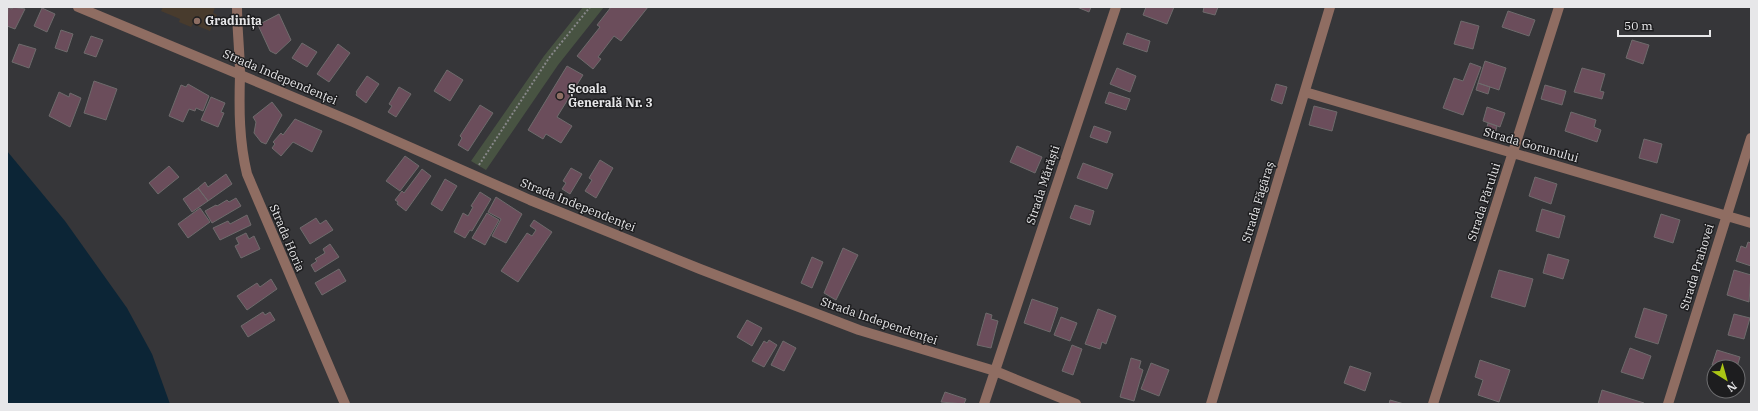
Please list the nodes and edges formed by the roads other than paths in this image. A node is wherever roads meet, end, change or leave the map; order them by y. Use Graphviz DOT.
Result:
graph roads {
  1 [pos="78,7"];
  2 [pos="237,7"];
  3 [pos="1116,7"];
  4 [pos="1330,7"];
  5 [pos="1559,7"];
  6 [pos="240,74"];
  7 [pos="1305,92"];
  8 [pos="1751,138"];
  9 [pos="1513,153"];
  10 [pos="1727,216"];
  11 [pos="1751,223"];
  12 [pos="995,371"];
  13 [pos="345,404"];
  14 [pos="984,404"];
  15 [pos="1076,404"];
  16 [pos="1210,404"];
  17 [pos="1433,404"];
  18 [pos="1668,404"];
  1 -- 6 [label="street, Strada Independenței"];
  2 -- 6 [label="street, Strada Horia"];
  3 -- 12 [label="street, Strada Mărăști"];
  4 -- 7 [label="street, Strada Făgăraș"];
  5 -- 9 [label="street, Strada Părului"];
  6 -- 12 [label="street, Strada Independenței"];
  6 -- 13 [label="street, Strada Horia"];
  7 -- 9 [label="street, Strada Gorunului"];
  7 -- 16 [label="street, Strada Făgăraș"];
  8 -- 10 [label="street, Strada Prahovei"];
  9 -- 10 [label="street, Strada Gorunului"];
  9 -- 17 [label="street, Strada Părului"];
  10 -- 11 [label="street, Strada Gorunului"];
  10 -- 18 [label="street, Strada Prahovei"];
  12 -- 14 [label="street, Strada Mărăști"];
  12 -- 15 [label="street, Strada Independenței"];
}
